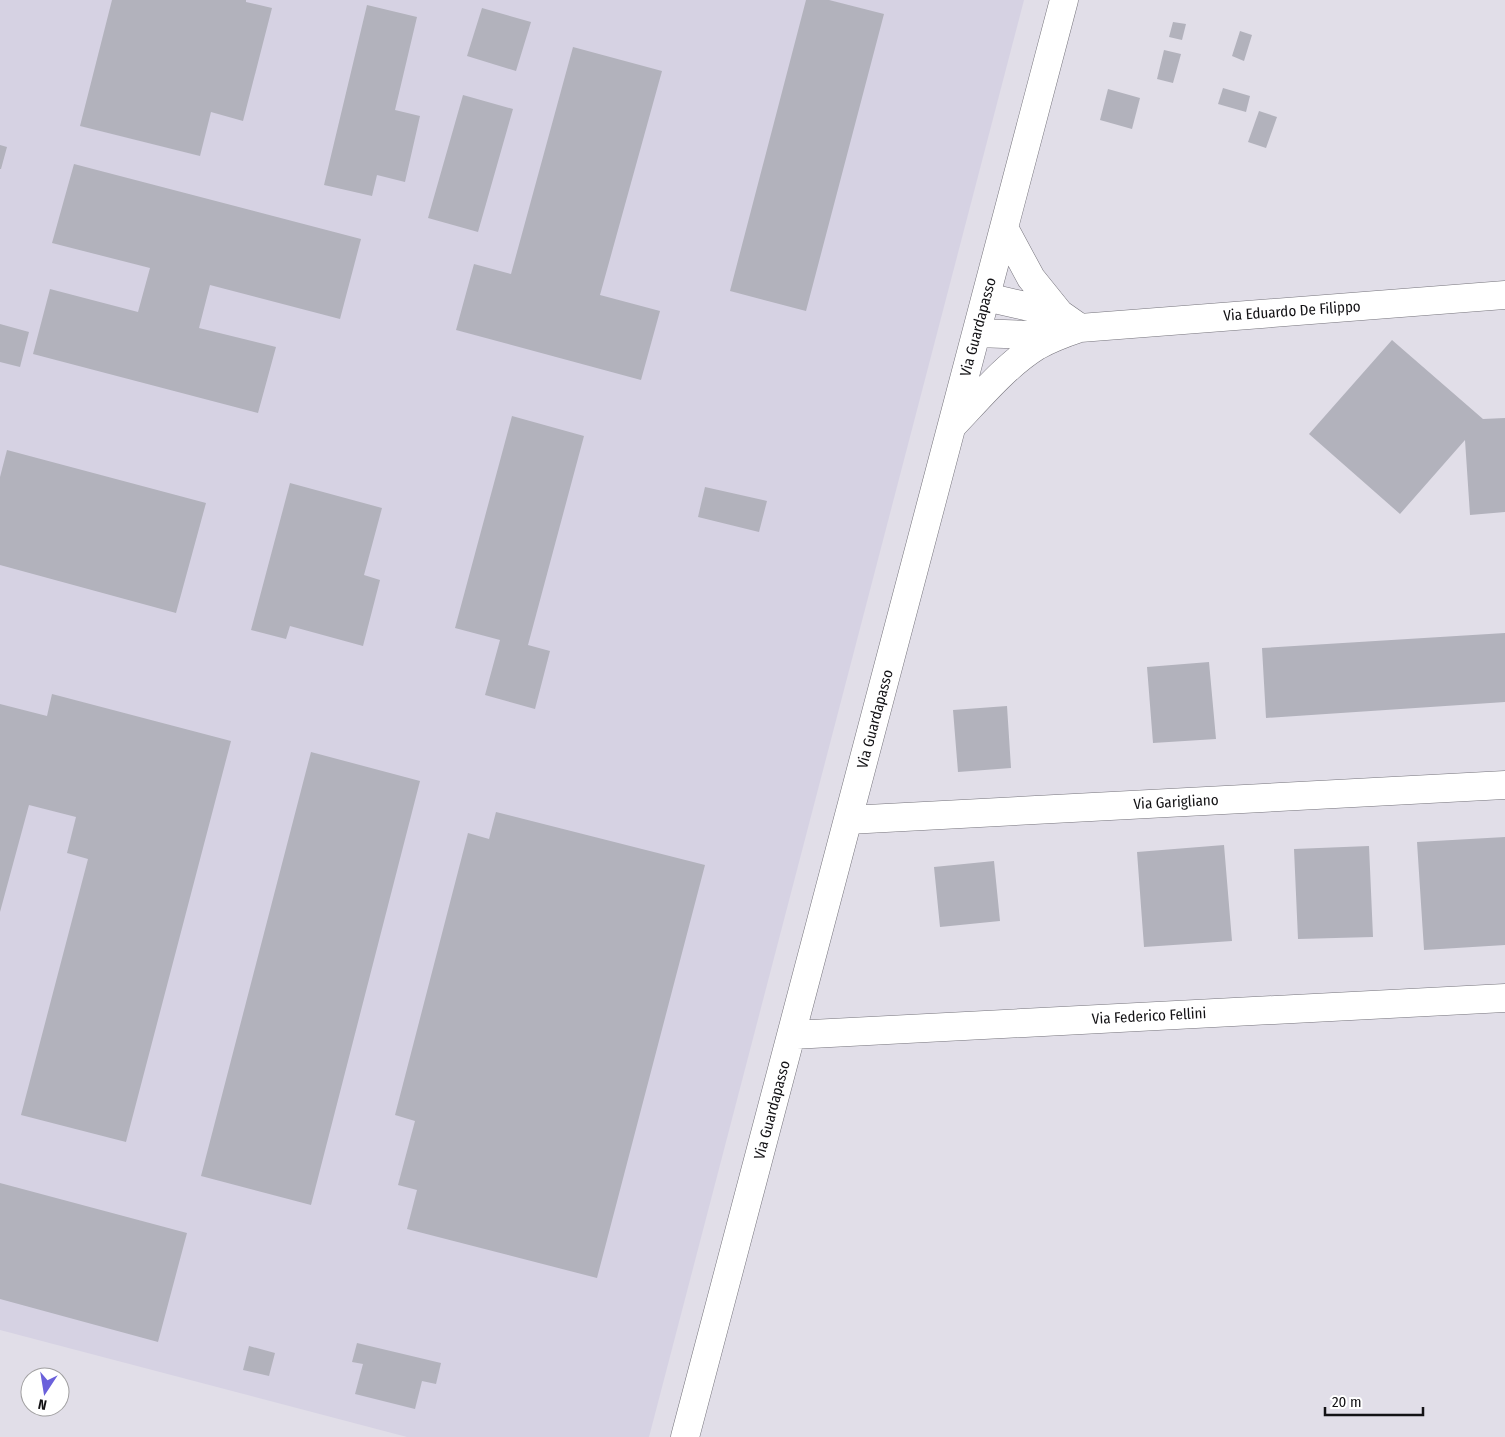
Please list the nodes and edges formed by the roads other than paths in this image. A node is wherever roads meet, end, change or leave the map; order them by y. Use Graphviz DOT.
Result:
graph roads {
  1 [pos="1064,0"];
  2 [pos="1004,228"];
  3 [pos="1505,295"];
  4 [pos="986,297"];
  5 [pos="1065,326"];
  6 [pos="977,333"];
  7 [pos="952,427"];
  8 [pos="1505,785"];
  9 [pos="848,820"];
  10 [pos="1505,998"];
  11 [pos="792,1035"];
  12 [pos="685,1437"];
  1 -- 2 [label="street, Via Guardapasso"];
  2 -- 4 [label="street, Via Guardapasso"];
  2 -- 5 [label="street"];
  3 -- 5 [label="street, Via Eduardo De Filippo"];
  4 -- 5 [label="street, Via Eduardo De Filippo"];
  4 -- 6 [label="street, Via Guardapasso"];
  5 -- 6 [label="street, Via Eduardo De Filippo"];
  5 -- 7 [label="street, Via Eduardo De Filippo"];
  6 -- 7 [label="street, Via Guardapasso"];
  7 -- 9 [label="street, Via Guardapasso"];
  8 -- 9 [label="street, Via Garigliano"];
  9 -- 11 [label="street, Via Guardapasso"];
  10 -- 11 [label="street, Via Federico Fellini"];
  11 -- 12 [label="street, Via Guardapasso"];
}
